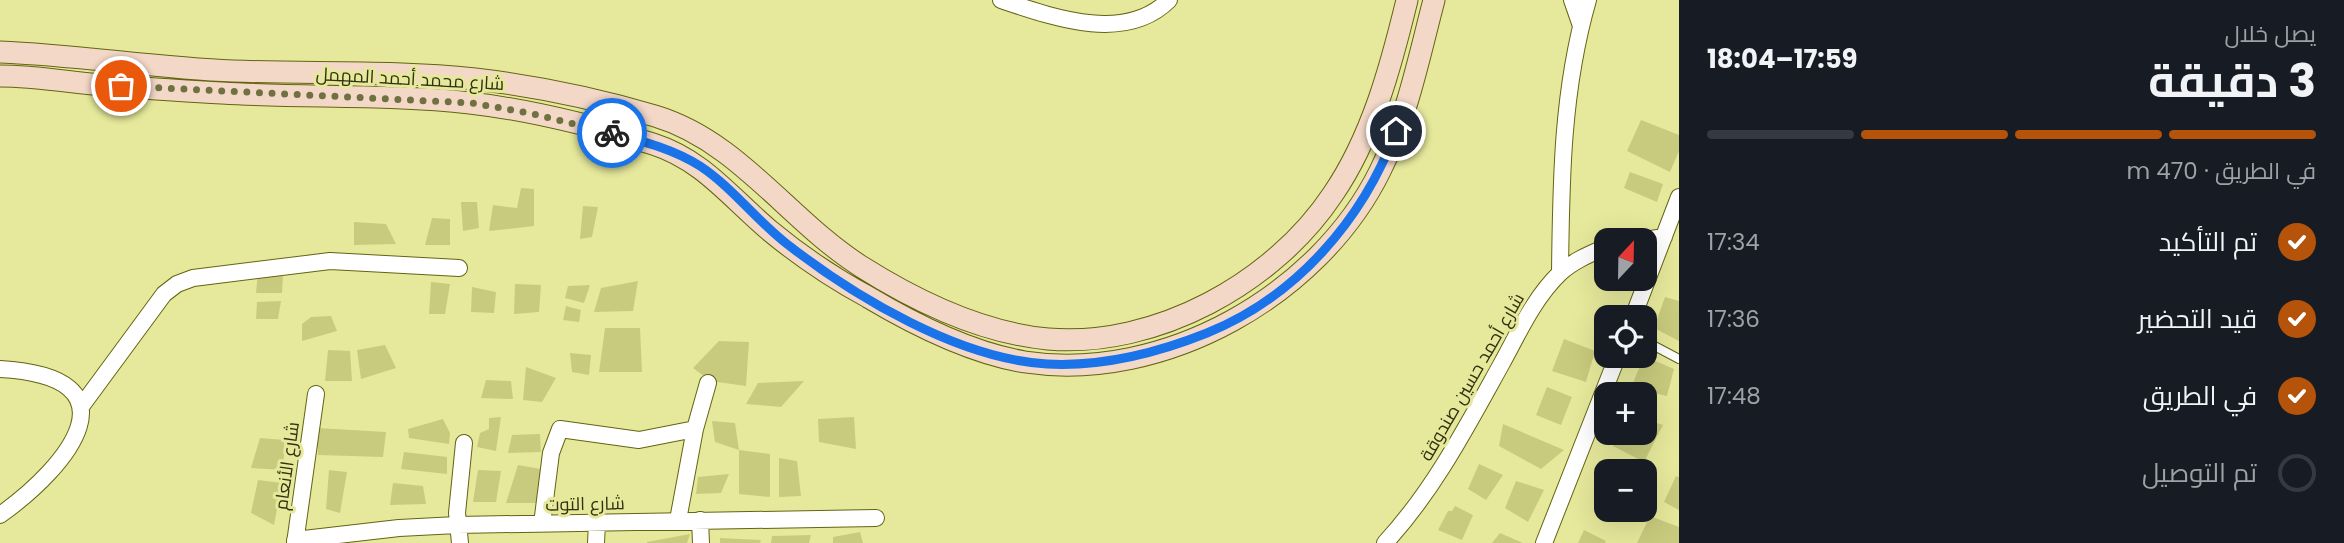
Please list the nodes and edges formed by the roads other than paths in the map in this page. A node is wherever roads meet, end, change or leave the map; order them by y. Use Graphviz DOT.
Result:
graph roads {
  1 [pos="1002,0"];
  2 [pos="1168,0"];
  3 [pos="1407,0"];
  4 [pos="1434,0"];
  5 [pos="1572,0"];
  6 [pos="1588,0"];
  7 [pos="1581,26"];
  8 [pos="0,52"];
  9 [pos="0,76"];
  10 [pos="1679,197"];
  11 [pos="1664,237"];
  12 [pos="1657,238"];
  13 [pos="1594,252"];
  14 [pos="459,268"];
  15 [pos="1560,273"];
  16 [pos="1638,305"];
  17 [pos="1657,347"];
  18 [pos="1679,359"];
  19 [pos="1613,368"];
  20 [pos="0,369"];
  21 [pos="708,383"];
  22 [pos="316,394"];
  23 [pos="83,404"];
  24 [pos="695,429"];
  25 [pos="464,443"];
  26 [pos="0,515"];
  27 [pos="876,518"];
  28 [pos="678,520"];
  29 [pos="700,520"];
  30 [pos="597,523"];
  31 [pos="542,524"];
  32 [pos="457,525"];
  33 [pos="295,542"];
  34 [pos="460,543"];
  35 [pos="596,543"];
  36 [pos="701,543"];
  37 [pos="1385,543"];
  38 [pos="1544,543"];
  1 -- 2 [label="street"];
  3 -- 8 [label="main road, شارع محمد أحمد المهمل"];
  4 -- 9 [label="main road, شارع محمد أحمد المهمل"];
  5 -- 7 [label="street"];
  6 -- 7 [label="street"];
  7 -- 15 [label="street"];
  10 -- 11 [label="street"];
  11 -- 12 [label="street"];
  11 -- 16 [label="street"];
  13 -- 15 [label="street, شارع أحمد حسين صندوقة"];
  14 -- 23 [label="street"];
  15 -- 37 [label="street, شارع أحمد حسين صندوقة"];
  17 -- 18 [label="lane"];
  19 -- 38 [label="street"];
  20 -- 23 [label="street"];
  21 -- 24 [label="street"];
  22 -- 33 [label="street, شارع الأنعام"];
  23 -- 26 [label="street"];
  24 -- 28 [label="street"];
  24 -- 31 [label="street"];
  25 -- 32 [label="street"];
  27 -- 29 [label="street, شارع التوت"];
  28 -- 29 [label="street, شارع التوت"];
  28 -- 30 [label="street, شارع التوت"];
  29 -- 36 [label="street"];
  30 -- 31 [label="street, شارع التوت"];
  30 -- 35 [label="street"];
  31 -- 32 [label="street, شارع التوت"];
  32 -- 33 [label="street, شارع التوت"];
  32 -- 34 [label="street"];
}
